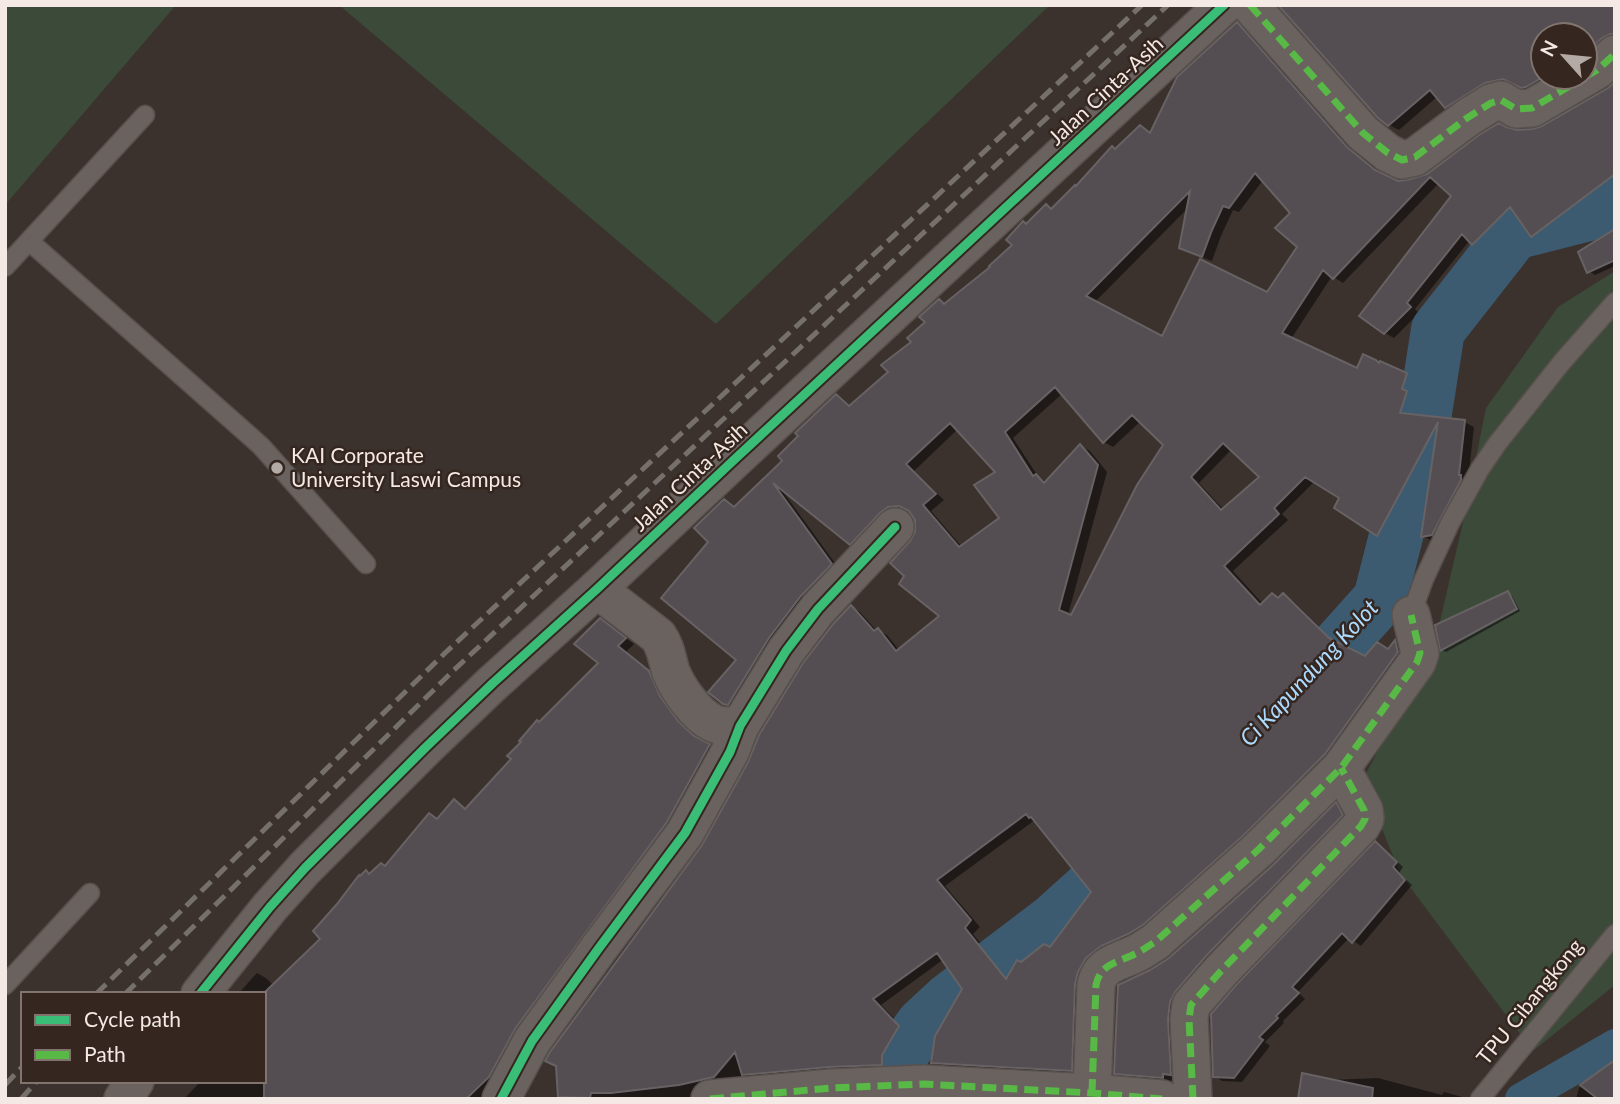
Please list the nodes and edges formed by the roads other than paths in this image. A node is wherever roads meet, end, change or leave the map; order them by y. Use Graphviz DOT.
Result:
graph roads {
  1 [pos="1224,5"];
  2 [pos="1250,5"];
  3 [pos="1615,54"];
  4 [pos="1599,68"];
  5 [pos="1561,91"];
  6 [pos="145,115"];
  7 [pos="29,241"];
  8 [pos="5,267"];
  9 [pos="1615,302"];
  10 [pos="895,527"];
  11 [pos="366,564"];
  12 [pos="597,589"];
  13 [pos="1415,626"];
  14 [pos="740,726"];
  15 [pos="1341,768"];
  16 [pos="90,893"];
  17 [pos="1615,934"];
  18 [pos="5,985"];
  19 [pos="202,992"];
  20 [pos="134,1083"];
  21 [pos="1092,1093"];
  22 [pos="123,1099"];
  23 [pos="501,1099"];
  24 [pos="710,1099"];
  25 [pos="1162,1099"];
  26 [pos="1193,1099"];
  27 [pos="1480,1099"];
  1 -- 12 [label="street, Jalan Cinta-Asih"];
  2 -- 5 [label="street"];
  3 -- 4 [label="street"];
  6 -- 7 [label="lane"];
  7 -- 8 [label="lane"];
  7 -- 11 [label="lane"];
  9 -- 13 [label="lane"];
  10 -- 14 [label="street"];
  12 -- 14 [label="street"];
  12 -- 19 [label="street, Jalan Cinta-Asih"];
  13 -- 15 [label="street"];
  14 -- 23 [label="street"];
  15 -- 21 [label="street"];
  15 -- 26 [label="street"];
  16 -- 18 [label="lane"];
  17 -- 27 [label="lane, TPU Cibangkong"];
  20 -- 22 [label="street"];
  21 -- 24 [label="street"];
  21 -- 25 [label="street"];
}
